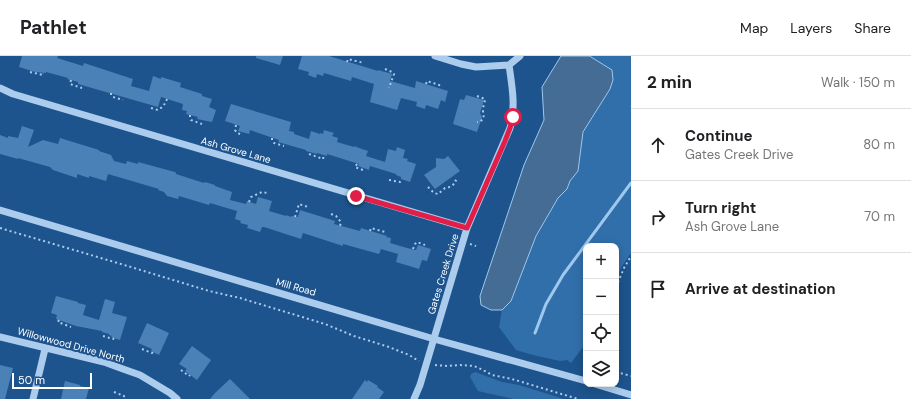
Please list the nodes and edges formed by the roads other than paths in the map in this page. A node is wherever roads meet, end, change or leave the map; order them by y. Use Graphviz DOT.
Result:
graph roads {
  1 [pos="435,56"];
  2 [pos="520,56"];
  3 [pos="509,65"];
  4 [pos="0,88"];
  5 [pos="0,210"];
  6 [pos="467,228"];
  7 [pos="0,337"];
  8 [pos="434,339"];
  9 [pos="45,348"];
  10 [pos="583,380"];
  11 [pos="605,387"];
  12 [pos="631,395"];
  13 [pos="33,399"];
  14 [pos="177,399"];
  15 [pos="414,399"];
  1 -- 3 [label="street"];
  2 -- 3 [label="street"];
  3 -- 6 [label="street, Gates Creek Drive"];
  4 -- 6 [label="street, Ash Grove Lane"];
  5 -- 8 [label="street, Mill Road"];
  6 -- 8 [label="street, Gates Creek Drive"];
  7 -- 9 [label="street, Willowwood Drive North"];
  8 -- 10 [label="street, Mill Road"];
  8 -- 15 [label="street, Gates Creek Drive"];
  9 -- 13 [label="street"];
  9 -- 14 [label="street, Willowwood Drive North"];
  11 -- 12 [label="street"];
}
